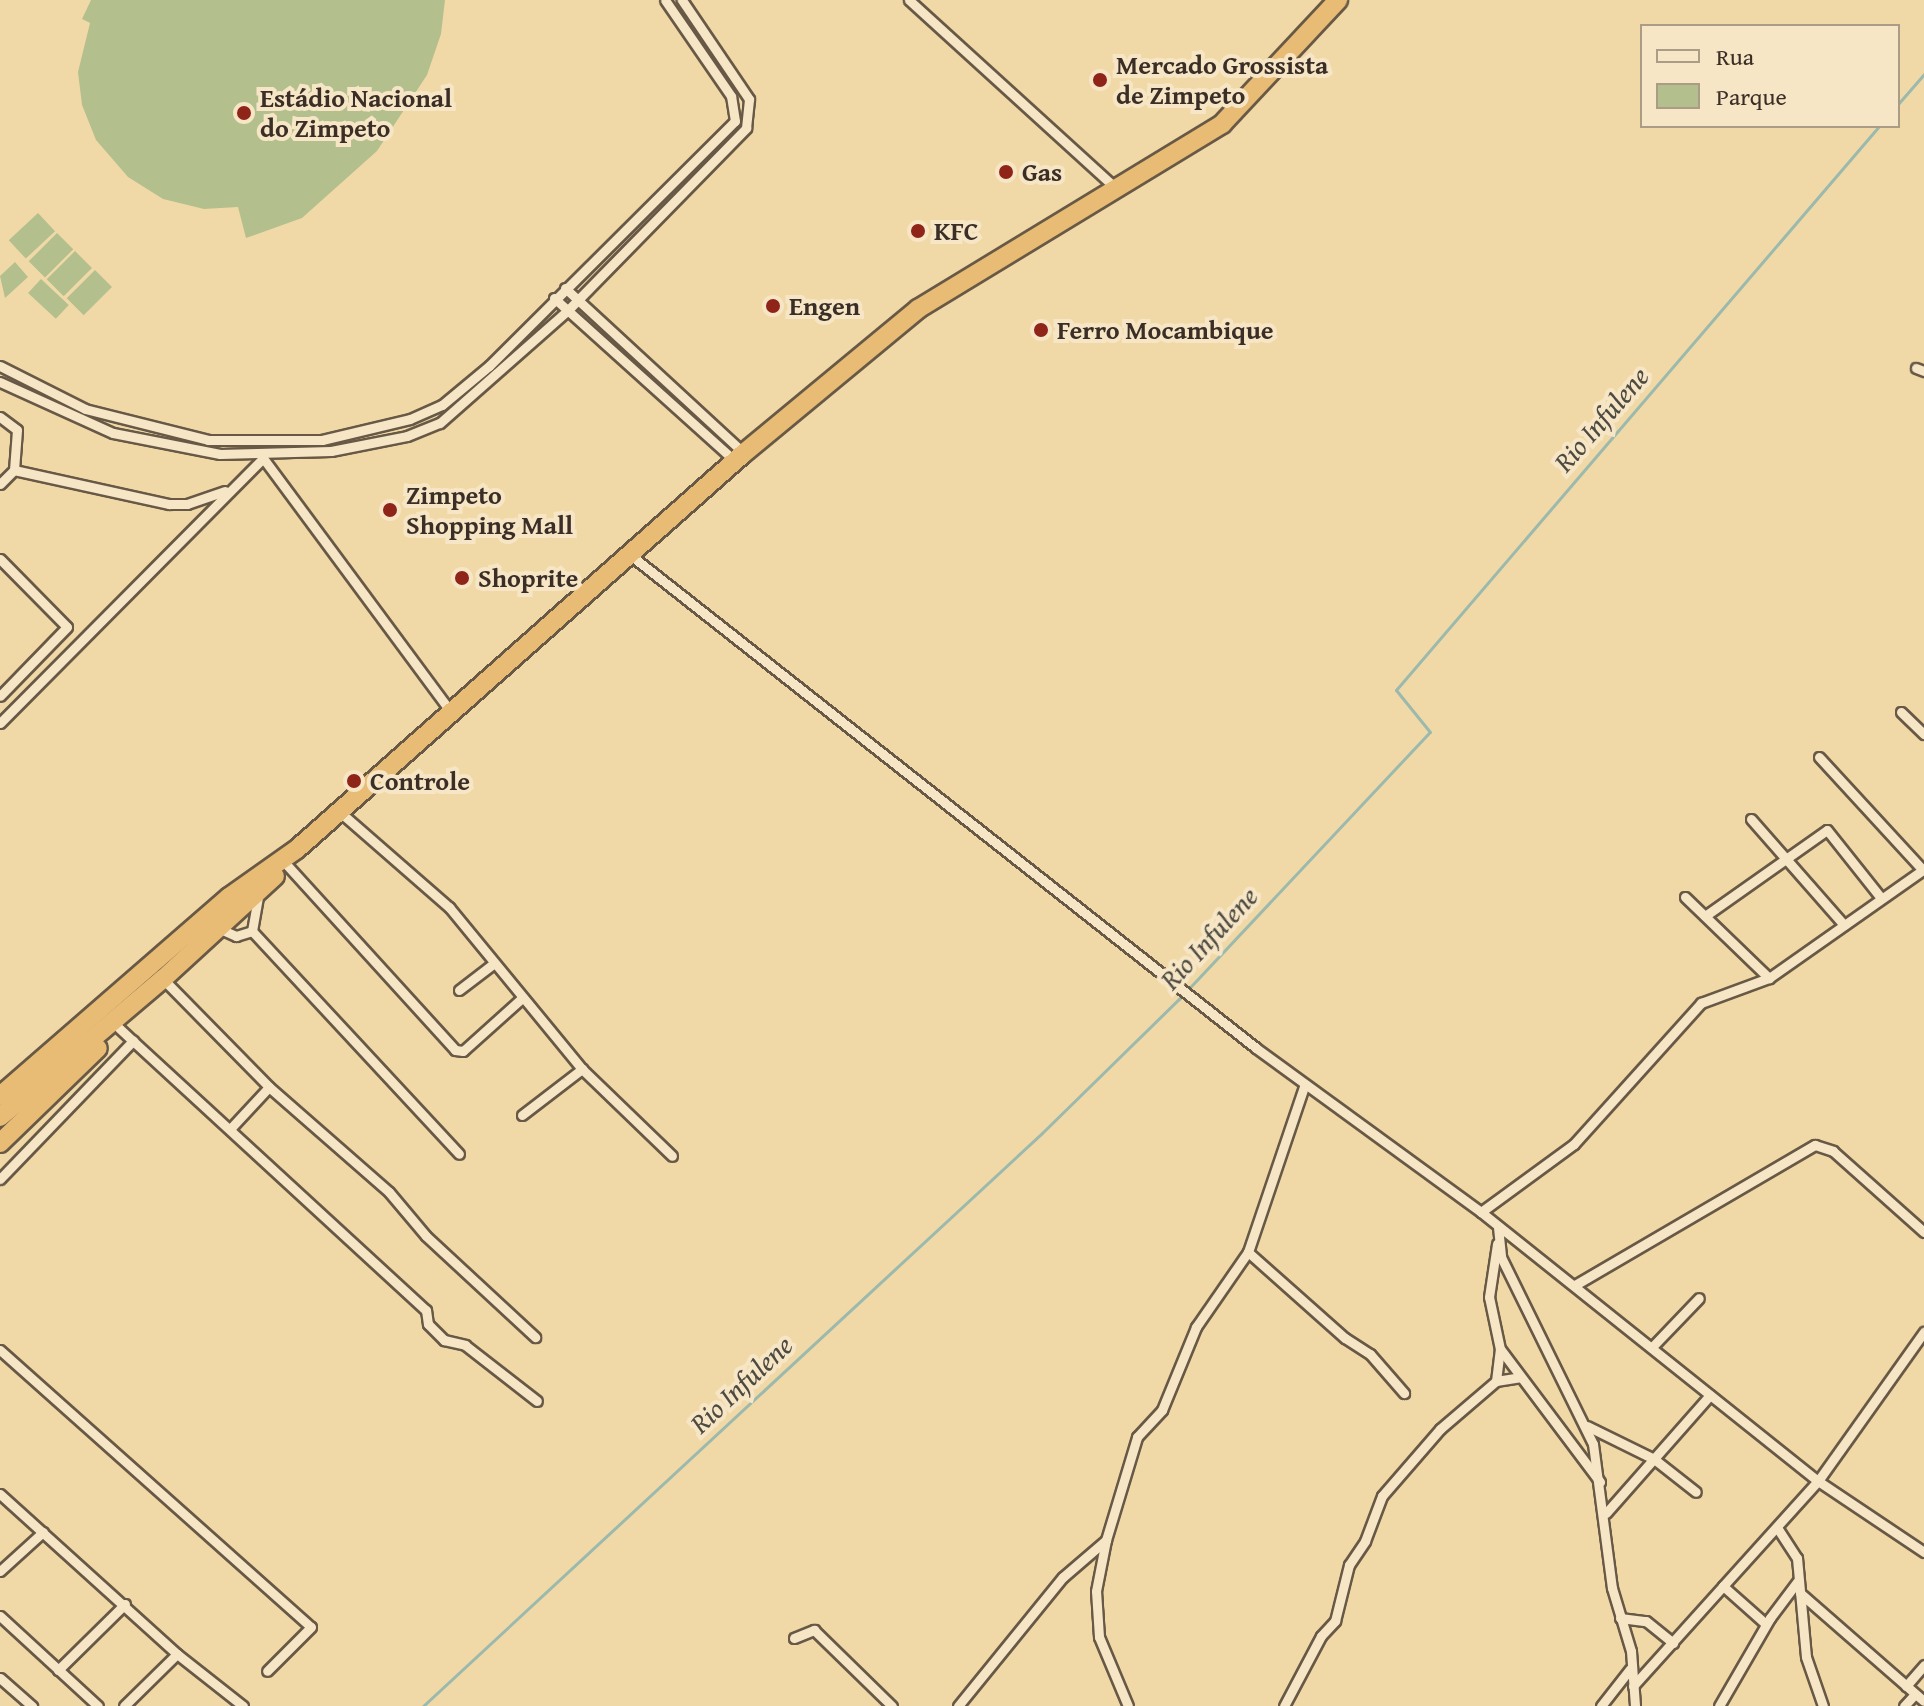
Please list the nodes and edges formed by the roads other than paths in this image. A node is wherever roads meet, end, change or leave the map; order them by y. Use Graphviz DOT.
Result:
graph roads {
  1 [pos="665,0"];
  2 [pos="682,0"];
  3 [pos="909,0"];
  4 [pos="1338,0"];
  5 [pos="1119,191"];
  6 [pos="565,288"];
  7 [pos="554,298"];
  8 [pos="578,299"];
  9 [pos="568,310"];
  10 [pos="0,366"];
  11 [pos="0,382"];
  12 [pos="0,417"];
  13 [pos="262,456"];
  14 [pos="739,457"];
  15 [pos="14,470"];
  16 [pos="0,484"];
  17 [pos="228,490"];
  18 [pos="629,554"];
  19 [pos="0,559"];
  20 [pos="1,694"];
  21 [pos="1901,712"];
  22 [pos="452,713"];
  23 [pos="0,723"];
  24 [pos="1924,734"];
  25 [pos="1819,757"];
  26 [pos="340,812"];
  27 [pos="1751,819"];
  28 [pos="292,857"];
  29 [pos="1789,858"];
  30 [pos="1924,870"];
  31 [pos="259,891"];
  32 [pos="1685,897"];
  33 [pos="1881,898"];
  34 [pos="1705,916"];
  35 [pos="1844,925"];
  36 [pos="218,928"];
  37 [pos="252,931"];
  38 [pos="493,964"];
  39 [pos="1769,978"];
  40 [pos="161,981"];
  41 [pos="459,990"];
  42 [pos="521,999"];
  43 [pos="126,1034"];
  44 [pos="582,1069"];
  45 [pos="1305,1084"];
  46 [pos="269,1087"];
  47 [pos="0,1096"];
  48 [pos="522,1115"];
  49 [pos="0,1117"];
  50 [pos="230,1129"];
  51 [pos="0,1143"];
  52 [pos="459,1154"];
  53 [pos="672,1156"];
  54 [pos="0,1179"];
  55 [pos="1481,1212"];
  56 [pos="1498,1227"];
  57 [pos="1924,1232"];
  58 [pos="1497,1244"];
  59 [pos="1248,1252"];
  60 [pos="1575,1285"];
  61 [pos="1699,1298"];
  62 [pos="1924,1332"];
  63 [pos="535,1337"];
  64 [pos="1653,1346"];
  65 [pos="1500,1349"];
  66 [pos="0,1350"];
  67 [pos="1520,1377"];
  68 [pos="1496,1381"];
  69 [pos="1404,1393"];
  70 [pos="1710,1395"];
  71 [pos="537,1401"];
  72 [pos="1587,1426"];
  73 [pos="1654,1459"];
  74 [pos="1818,1481"];
  75 [pos="1602,1485"];
  76 [pos="1696,1492"];
  77 [pos="0,1494"];
  78 [pos="1606,1513"];
  79 [pos="1778,1529"];
  80 [pos="43,1532"];
  81 [pos="1106,1540"];
  82 [pos="1924,1552"];
  83 [pos="0,1571"];
  84 [pos="1797,1582"];
  85 [pos="1723,1586"];
  86 [pos="1800,1593"];
  87 [pos="125,1604"];
  88 [pos="0,1616"];
  89 [pos="1620,1618"];
  90 [pos="1766,1624"];
  91 [pos="794,1638"];
  92 [pos="1673,1643"];
  93 [pos="177,1654"];
  94 [pos="1924,1665"];
  95 [pos="1630,1669"];
  96 [pos="58,1670"];
  97 [pos="267,1671"];
  98 [pos="0,1678"];
  99 [pos="1633,1686"];
  100 [pos="1906,1686"];
  101 [pos="1915,1694"];
  102 [pos="1924,1701"];
  103 [pos="32,1706"];
  104 [pos="98,1706"];
  105 [pos="124,1706"];
  106 [pos="243,1706"];
  107 [pos="892,1706"];
  108 [pos="958,1706"];
  109 [pos="1128,1706"];
  110 [pos="1284,1706"];
  111 [pos="1601,1706"];
  112 [pos="1635,1706"];
  113 [pos="1719,1706"];
  114 [pos="1823,1706"];
  115 [pos="1904,1706"];
  1 -- 6 [label="street"];
  2 -- 8 [label="street"];
  3 -- 5 [label="street"];
  4 -- 5 [label="highway"];
  5 -- 14 [label="highway"];
  6 -- 7 [label="street"];
  6 -- 8 [label="street"];
  7 -- 9 [label="street"];
  7 -- 10 [label="street"];
  8 -- 9 [label="street"];
  8 -- 14 [label="street"];
  9 -- 13 [label="street"];
  9 -- 14 [label="street"];
  11 -- 13 [label="street"];
  12 -- 15 [label="street"];
  13 -- 17 [label="street"];
  13 -- 22 [label="street"];
  14 -- 18 [label="highway"];
  15 -- 16 [label="street"];
  15 -- 17 [label="street"];
  17 -- 23 [label="street"];
  18 -- 22 [label="highway"];
  18 -- 45 [label="street"];
  19 -- 20 [label="street"];
  21 -- 24 [label="street"];
  22 -- 26 [label="highway"];
  25 -- 30 [label="street"];
  26 -- 28 [label="highway"];
  26 -- 38 [label="street"];
  27 -- 29 [label="street"];
  28 -- 31 [label="highway"];
  28 -- 42 [label="street"];
  28 -- 47 [label="highway"];
  29 -- 33 [label="street"];
  29 -- 34 [label="street"];
  29 -- 35 [label="street"];
  30 -- 33 [label="street"];
  31 -- 36 [label="highway"];
  31 -- 37 [label="street"];
  32 -- 34 [label="street"];
  33 -- 35 [label="street"];
  34 -- 39 [label="street"];
  35 -- 39 [label="street"];
  36 -- 37 [label="street"];
  36 -- 40 [label="highway"];
  37 -- 52 [label="street"];
  38 -- 41 [label="street"];
  38 -- 42 [label="street"];
  39 -- 55 [label="street"];
  40 -- 43 [label="highway"];
  40 -- 46 [label="street"];
  40 -- 49 [label="highway"];
  42 -- 44 [label="street"];
  43 -- 50 [label="street"];
  43 -- 51 [label="highway"];
  43 -- 54 [label="street"];
  44 -- 48 [label="street"];
  44 -- 53 [label="street"];
  45 -- 55 [label="street"];
  45 -- 59 [label="street"];
  46 -- 50 [label="street"];
  46 -- 63 [label="street"];
  50 -- 71 [label="street"];
  55 -- 56 [label="street"];
  56 -- 58 [label="street"];
  56 -- 60 [label="street"];
  57 -- 60 [label="street"];
  58 -- 65 [label="street"];
  58 -- 72 [label="street"];
  59 -- 69 [label="street"];
  59 -- 81 [label="street"];
  60 -- 64 [label="street"];
  61 -- 64 [label="street"];
  62 -- 74 [label="street"];
  64 -- 70 [label="street"];
  65 -- 67 [label="street"];
  65 -- 68 [label="street"];
  66 -- 97 [label="street"];
  67 -- 68 [label="street"];
  67 -- 75 [label="street"];
  68 -- 110 [label="street"];
  70 -- 73 [label="street"];
  70 -- 74 [label="street"];
  72 -- 73 [label="street"];
  72 -- 75 [label="street"];
  73 -- 76 [label="street"];
  73 -- 78 [label="street"];
  74 -- 79 [label="street"];
  74 -- 82 [label="street"];
  75 -- 78 [label="street"];
  77 -- 80 [label="street"];
  78 -- 89 [label="street"];
  79 -- 84 [label="street"];
  79 -- 85 [label="street"];
  80 -- 83 [label="street"];
  80 -- 87 [label="street"];
  81 -- 108 [label="street"];
  81 -- 109 [label="street"];
  84 -- 86 [label="street"];
  84 -- 90 [label="street"];
  85 -- 90 [label="street"];
  85 -- 92 [label="street"];
  86 -- 100 [label="street"];
  86 -- 114 [label="street"];
  87 -- 93 [label="street"];
  87 -- 96 [label="street"];
  88 -- 96 [label="street"];
  89 -- 92 [label="street"];
  89 -- 95 [label="street"];
  90 -- 113 [label="street"];
  91 -- 107 [label="street"];
  92 -- 99 [label="street"];
  93 -- 105 [label="street"];
  93 -- 106 [label="street"];
  94 -- 100 [label="street"];
  95 -- 99 [label="street"];
  95 -- 111 [label="street"];
  96 -- 104 [label="street"];
  98 -- 103 [label="street"];
  99 -- 112 [label="street"];
  100 -- 101 [label="street"];
  101 -- 102 [label="street"];
  101 -- 115 [label="street"];
}
